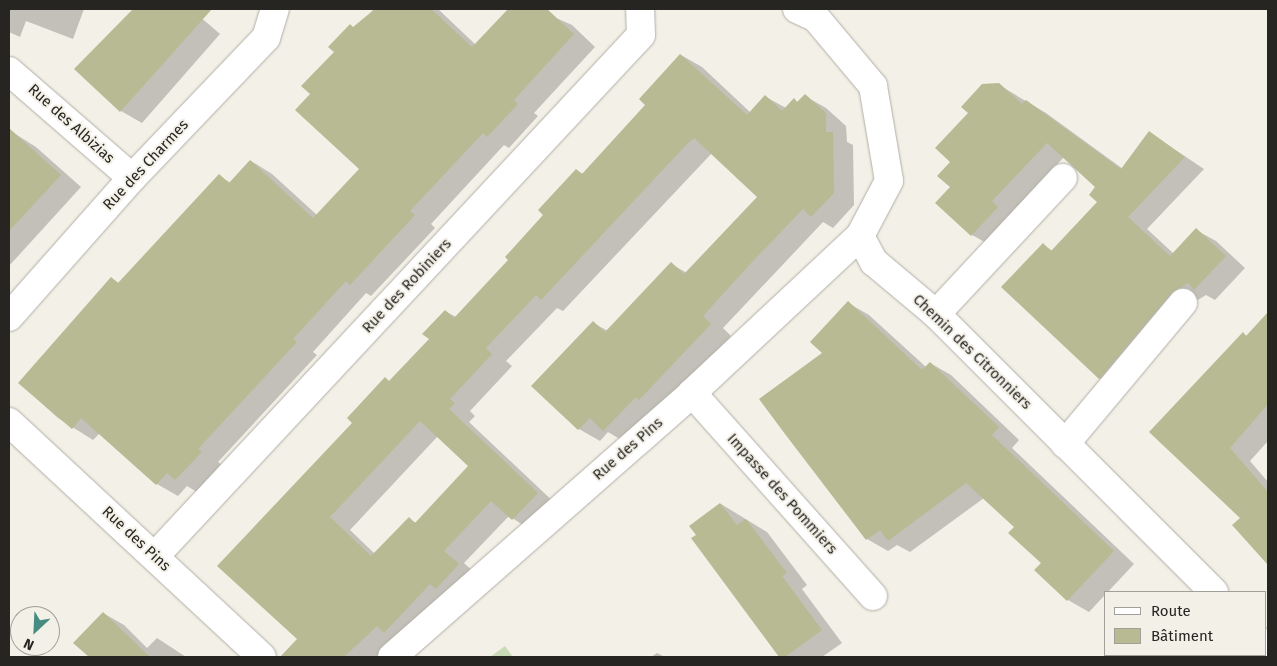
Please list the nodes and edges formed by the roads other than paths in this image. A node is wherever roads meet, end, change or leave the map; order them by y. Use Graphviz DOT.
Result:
graph roads {
  1 [pos="275,9"];
  2 [pos="640,9"];
  3 [pos="797,9"];
  4 [pos="9,71"];
  5 [pos="132,178"];
  6 [pos="1063,178"];
  7 [pos="860,236"];
  8 [pos="1183,303"];
  9 [pos="936,314"];
  10 [pos="9,317"];
  11 [pos="692,392"];
  12 [pos="9,422"];
  13 [pos="1065,444"];
  14 [pos="155,556"];
  15 [pos="1213,591"];
  16 [pos="873,596"];
  17 [pos="262,657"];
  18 [pos="392,657"];
  1 -- 5 [label="street, Rue des Charmes"];
  2 -- 14 [label="street, Rue des Robiniers"];
  3 -- 7 [label="street"];
  4 -- 5 [label="street, Rue des Albizias"];
  5 -- 10 [label="street, Rue des Charmes"];
  6 -- 9 [label="street"];
  7 -- 9 [label="street, Chemin des Citronniers"];
  7 -- 11 [label="street, Rue des Pins"];
  8 -- 13 [label="street"];
  9 -- 13 [label="street, Chemin des Citronniers"];
  11 -- 16 [label="street, Impasse des Pommiers"];
  11 -- 18 [label="street, Rue des Pins"];
  12 -- 14 [label="street, Rue des Pins"];
  13 -- 15 [label="street, Chemin des Citronniers"];
  14 -- 17 [label="street, Rue des Pins"];
}
